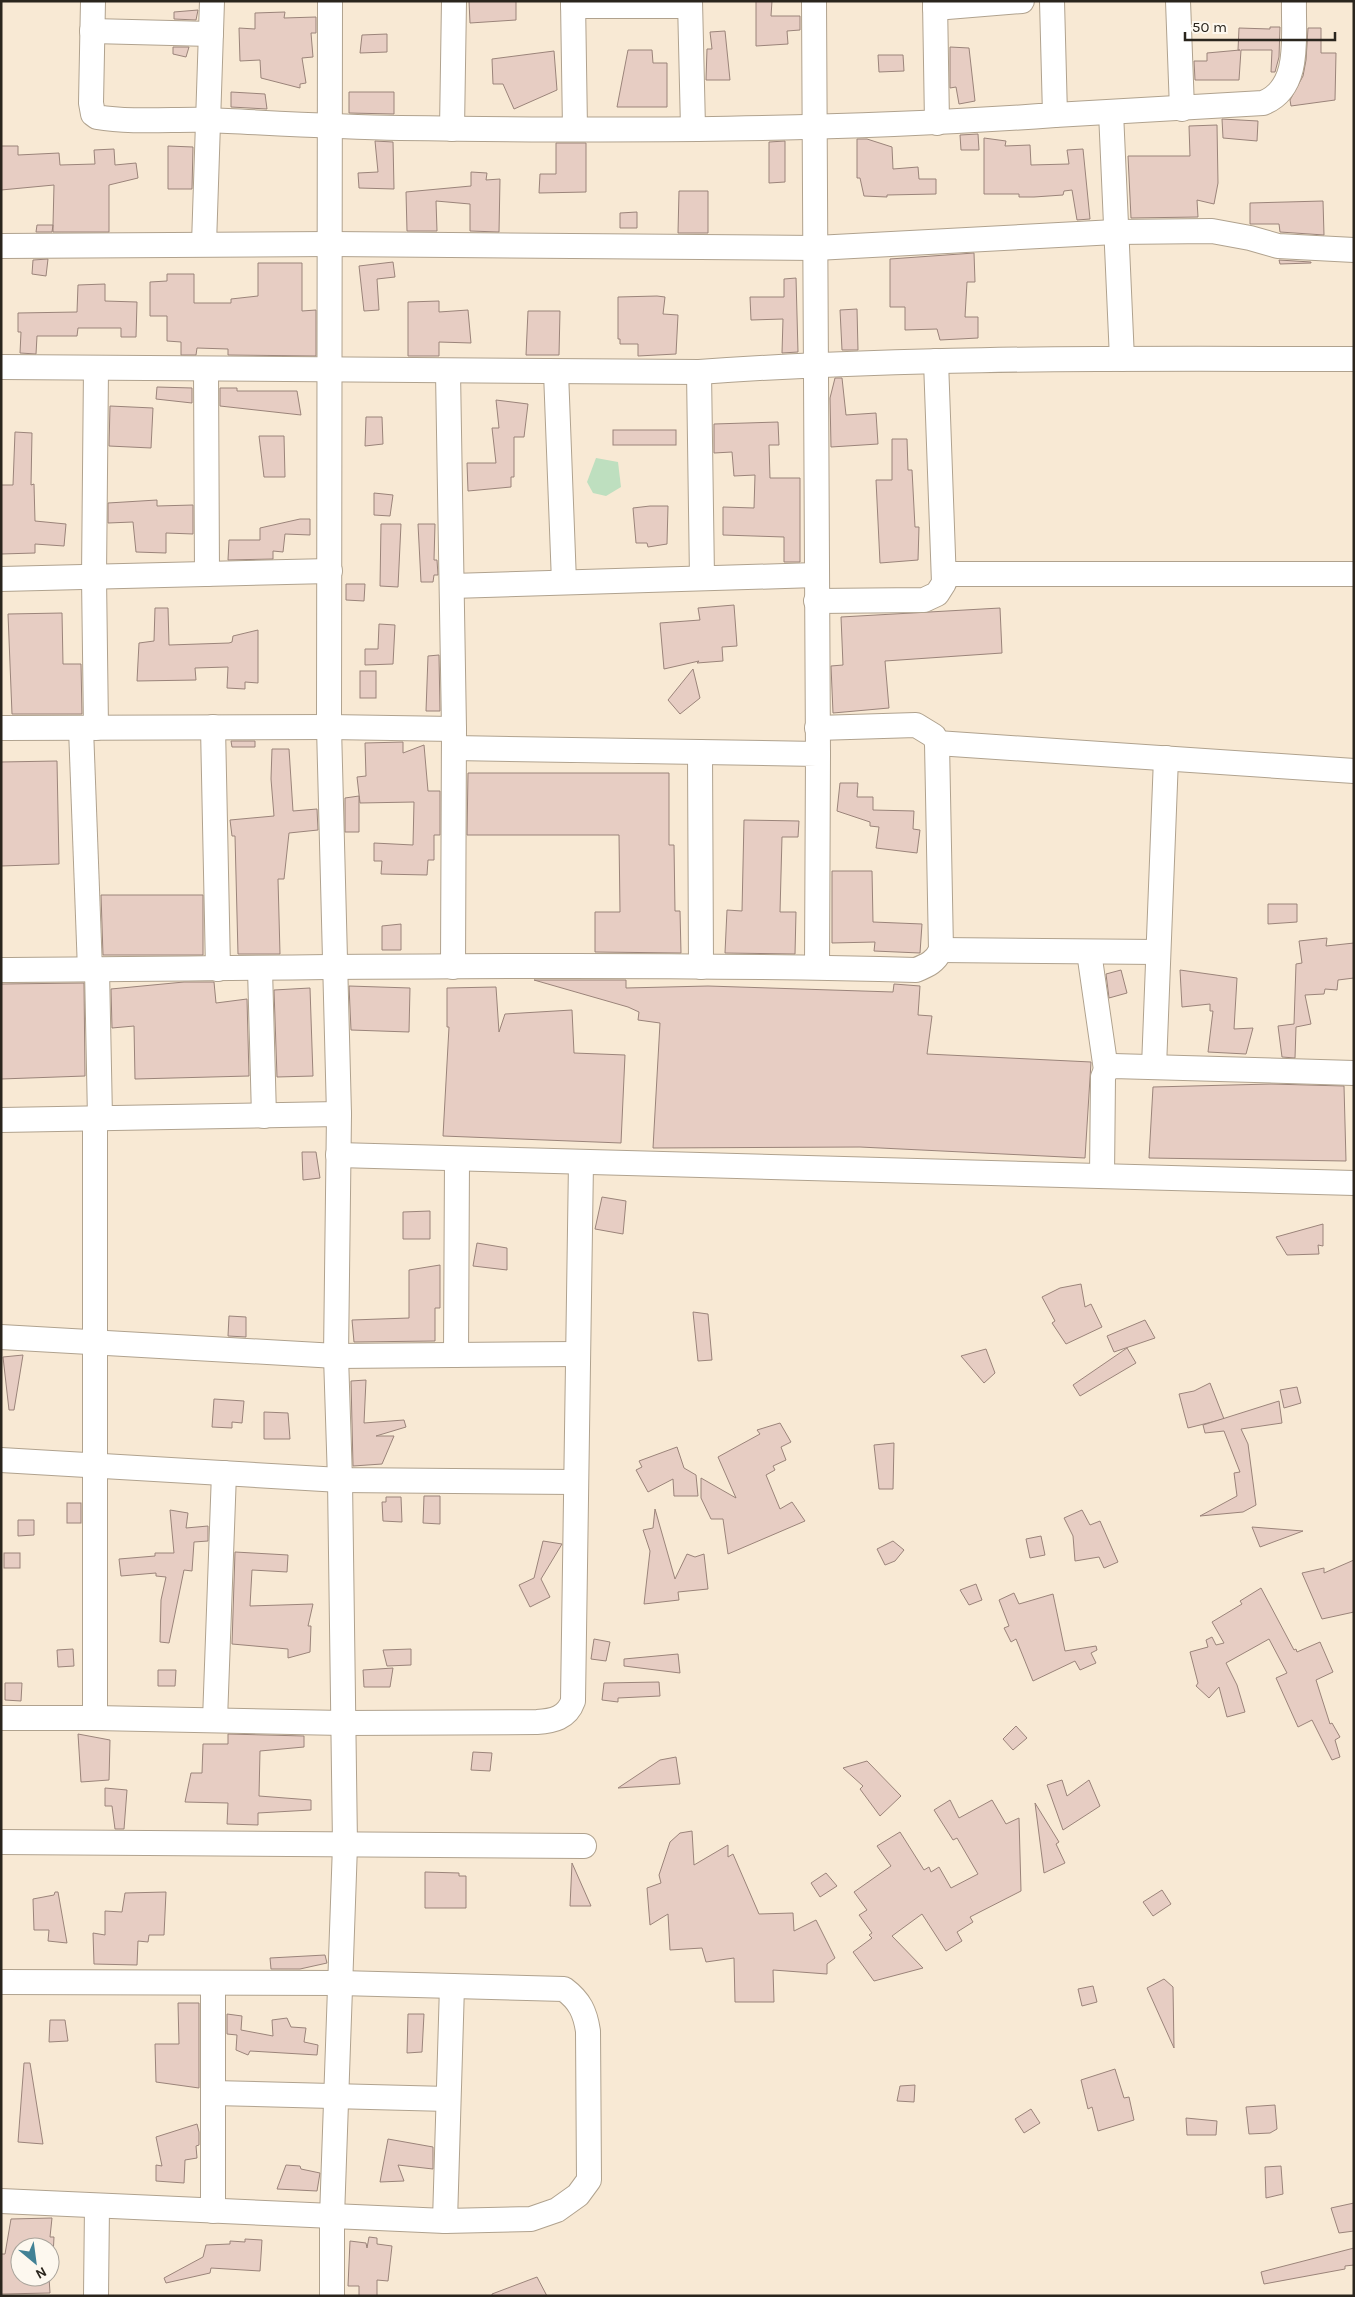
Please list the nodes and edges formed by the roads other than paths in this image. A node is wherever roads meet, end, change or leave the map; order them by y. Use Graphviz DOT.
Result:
graph roads {
  1 [pos="93,1"];
  2 [pos="212,1"];
  3 [pos="330,1"];
  4 [pos="454,1"];
  5 [pos="814,1"];
  6 [pos="1022,1"];
  7 [pos="1052,1"];
  8 [pos="1178,1"];
  9 [pos="1294,1"];
  10 [pos="573,3"];
  11 [pos="690,4"];
  12 [pos="935,4"];
  13 [pos="92,31"];
  14 [pos="211,34"];
  15 [pos="1182,109"];
  16 [pos="1111,112"];
  17 [pos="1055,115"];
  18 [pos="208,120"];
  19 [pos="937,123"];
  20 [pos="329,127"];
  21 [pos="693,128"];
  22 [pos="816,128"];
  23 [pos="452,129"];
  24 [pos="575,129"];
  25 [pos="1115,232"];
  26 [pos="204,244"];
  27 [pos="330,244"];
  28 [pos="1,246"];
  29 [pos="816,248"];
  30 [pos="1354,250"];
  31 [pos="1354,359"];
  32 [pos="1122,360"];
  33 [pos="936,361"];
  34 [pos="815,363"];
  35 [pos="1,367"];
  36 [pos="96,368"];
  37 [pos="206,369"];
  38 [pos="331,370"];
  39 [pos="448,372"];
  40 [pos="556,372"];
  41 [pos="699,372"];
  42 [pos="330,571"];
  43 [pos="207,574"];
  44 [pos="944,574"];
  45 [pos="1354,574"];
  46 [pos="816,575"];
  47 [pos="94,577"];
  48 [pos="702,578"];
  49 [pos="1,580"];
  50 [pos="564,582"];
  51 [pos="452,586"];
  52 [pos="816,601"];
  53 [pos="213,727"];
  54 [pos="329,727"];
  55 [pos="1,728"];
  56 [pos="89,728"];
  57 [pos="817,728"];
  58 [pos="454,738"];
  59 [pos="937,743"];
  60 [pos="700,752"];
  61 [pos="818,754"];
  62 [pos="1166,758"];
  63 [pos="1354,771"];
  64 [pos="941,950"];
  65 [pos="1089,952"];
  66 [pos="1158,952"];
  67 [pos="453,967"];
  68 [pos="701,967"];
  69 [pos="817,967"];
  70 [pos="260,968"];
  71 [pos="336,968"];
  72 [pos="218,969"];
  73 [pos="1,970"];
  74 [pos="94,970"];
  75 [pos="1154,1067"];
  76 [pos="1106,1070"];
  77 [pos="1354,1073"];
  78 [pos="339,1114"];
  79 [pos="264,1116"];
  80 [pos="97,1118"];
  81 [pos="1,1120"];
  82 [pos="338,1155"];
  83 [pos="457,1159"];
  84 [pos="581,1162"];
  85 [pos="1102,1176"];
  86 [pos="1354,1183"];
  87 [pos="1,1337"];
  88 [pos="94,1341"];
  89 [pos="578,1354"];
  90 [pos="456,1355"];
  91 [pos="336,1356"];
  92 [pos="1,1460"];
  93 [pos="94,1464"];
  94 [pos="224,1474"];
  95 [pos="340,1480"];
  96 [pos="576,1482"];
  97 [pos="1,1718"];
  98 [pos="95,1718"];
  99 [pos="215,1720"];
  100 [pos="343,1723"];
  101 [pos="1,1842"];
  102 [pos="345,1845"];
  103 [pos="584,1846"];
  104 [pos="1,1982"];
  105 [pos="213,1983"];
  106 [pos="340,1983"];
  107 [pos="452,1986"];
  108 [pos="213,2093"];
  109 [pos="337,2096"];
  110 [pos="448,2099"];
  111 [pos="1,2201"];
  112 [pos="97,2206"];
  113 [pos="213,2211"];
  114 [pos="332,2216"];
  115 [pos="445,2221"];
  116 [pos="96,2296"];
  117 [pos="332,2296"];
  1 -- 13 [label="street"];
  2 -- 14 [label="street"];
  3 -- 20 [label="street"];
  4 -- 23 [label="street"];
  5 -- 22 [label="street"];
  6 -- 12 [label="street"];
  7 -- 17 [label="street"];
  8 -- 15 [label="street"];
  9 -- 15 [label="street"];
  10 -- 11 [label="street"];
  10 -- 24 [label="street"];
  11 -- 21 [label="street"];
  12 -- 19 [label="street"];
  13 -- 14 [label="street"];
  13 -- 18 [label="street"];
  14 -- 18 [label="street"];
  15 -- 16 [label="street"];
  16 -- 17 [label="street"];
  16 -- 25 [label="street"];
  17 -- 19 [label="street"];
  18 -- 20 [label="street"];
  18 -- 26 [label="street"];
  19 -- 22 [label="street"];
  20 -- 23 [label="street"];
  20 -- 27 [label="street"];
  21 -- 22 [label="street"];
  21 -- 24 [label="street"];
  22 -- 29 [label="street"];
  23 -- 24 [label="street"];
  25 -- 29 [label="street"];
  25 -- 30 [label="street"];
  25 -- 32 [label="street"];
  26 -- 27 [label="street"];
  26 -- 28 [label="street"];
  27 -- 29 [label="street"];
  27 -- 38 [label="street"];
  29 -- 34 [label="street"];
  31 -- 32 [label="street"];
  32 -- 33 [label="street"];
  33 -- 34 [label="street"];
  33 -- 44 [label="street"];
  34 -- 41 [label="street"];
  34 -- 46 [label="street"];
  35 -- 36 [label="street"];
  36 -- 37 [label="street"];
  36 -- 47 [label="street"];
  37 -- 38 [label="street"];
  37 -- 43 [label="street"];
  38 -- 39 [label="street"];
  38 -- 42 [label="street"];
  39 -- 40 [label="street"];
  39 -- 51 [label="street"];
  40 -- 41 [label="street"];
  40 -- 50 [label="street"];
  41 -- 48 [label="street"];
  42 -- 43 [label="street"];
  42 -- 54 [label="street"];
  43 -- 47 [label="street"];
  44 -- 45 [label="street"];
  44 -- 52 [label="street"];
  46 -- 48 [label="street"];
  46 -- 52 [label="street"];
  47 -- 49 [label="street"];
  47 -- 56 [label="street"];
  48 -- 50 [label="street"];
  50 -- 51 [label="street"];
  51 -- 58 [label="street"];
  52 -- 57 [label="street"];
  53 -- 54 [label="street"];
  53 -- 56 [label="street"];
  53 -- 72 [label="street"];
  54 -- 58 [label="street"];
  54 -- 71 [label="street"];
  55 -- 56 [label="street"];
  56 -- 74 [label="street"];
  57 -- 59 [label="street"];
  57 -- 61 [label="street"];
  58 -- 60 [label="street"];
  58 -- 67 [label="street"];
  59 -- 62 [label="street"];
  59 -- 64 [label="street"];
  60 -- 61 [label="street"];
  60 -- 68 [label="street"];
  61 -- 69 [label="street"];
  62 -- 63 [label="street"];
  62 -- 66 [label="street"];
  64 -- 65 [label="street"];
  64 -- 69 [label="street"];
  65 -- 66 [label="street"];
  65 -- 76 [label="street"];
  66 -- 75 [label="street"];
  67 -- 68 [label="street"];
  67 -- 71 [label="street"];
  68 -- 69 [label="street"];
  70 -- 71 [label="street"];
  70 -- 72 [label="street"];
  70 -- 79 [label="street"];
  71 -- 78 [label="street"];
  72 -- 74 [label="street"];
  73 -- 74 [label="street"];
  74 -- 80 [label="street"];
  75 -- 76 [label="street"];
  75 -- 77 [label="street"];
  76 -- 85 [label="street"];
  78 -- 79 [label="street"];
  78 -- 82 [label="street"];
  79 -- 80 [label="street"];
  80 -- 81 [label="street"];
  80 -- 88 [label="street"];
  82 -- 83 [label="street"];
  82 -- 91 [label="street"];
  83 -- 84 [label="street"];
  83 -- 90 [label="street"];
  84 -- 85 [label="street"];
  84 -- 89 [label="street"];
  85 -- 86 [label="street"];
  87 -- 88 [label="street"];
  88 -- 91 [label="street"];
  88 -- 93 [label="street"];
  89 -- 90 [label="street"];
  89 -- 96 [label="street"];
  90 -- 91 [label="street"];
  91 -- 95 [label="street"];
  92 -- 93 [label="street"];
  93 -- 94 [label="street"];
  93 -- 98 [label="street"];
  94 -- 95 [label="street"];
  94 -- 99 [label="street"];
  95 -- 96 [label="street"];
  95 -- 100 [label="street"];
  96 -- 100 [label="street"];
  97 -- 98 [label="street"];
  98 -- 99 [label="street"];
  99 -- 100 [label="street"];
  100 -- 102 [label="street"];
  101 -- 102 [label="street"];
  102 -- 103 [label="street"];
  102 -- 106 [label="street"];
  104 -- 105 [label="street"];
  105 -- 106 [label="street"];
  105 -- 108 [label="street"];
  106 -- 107 [label="street"];
  106 -- 109 [label="street"];
  107 -- 110 [label="street"];
  107 -- 115 [label="street"];
  108 -- 109 [label="street"];
  108 -- 113 [label="street"];
  109 -- 110 [label="street"];
  109 -- 114 [label="street"];
  110 -- 115 [label="street"];
  111 -- 112 [label="street"];
  112 -- 113 [label="street"];
  112 -- 116 [label="street"];
  113 -- 114 [label="street"];
  114 -- 115 [label="street"];
  114 -- 117 [label="street"];
}
